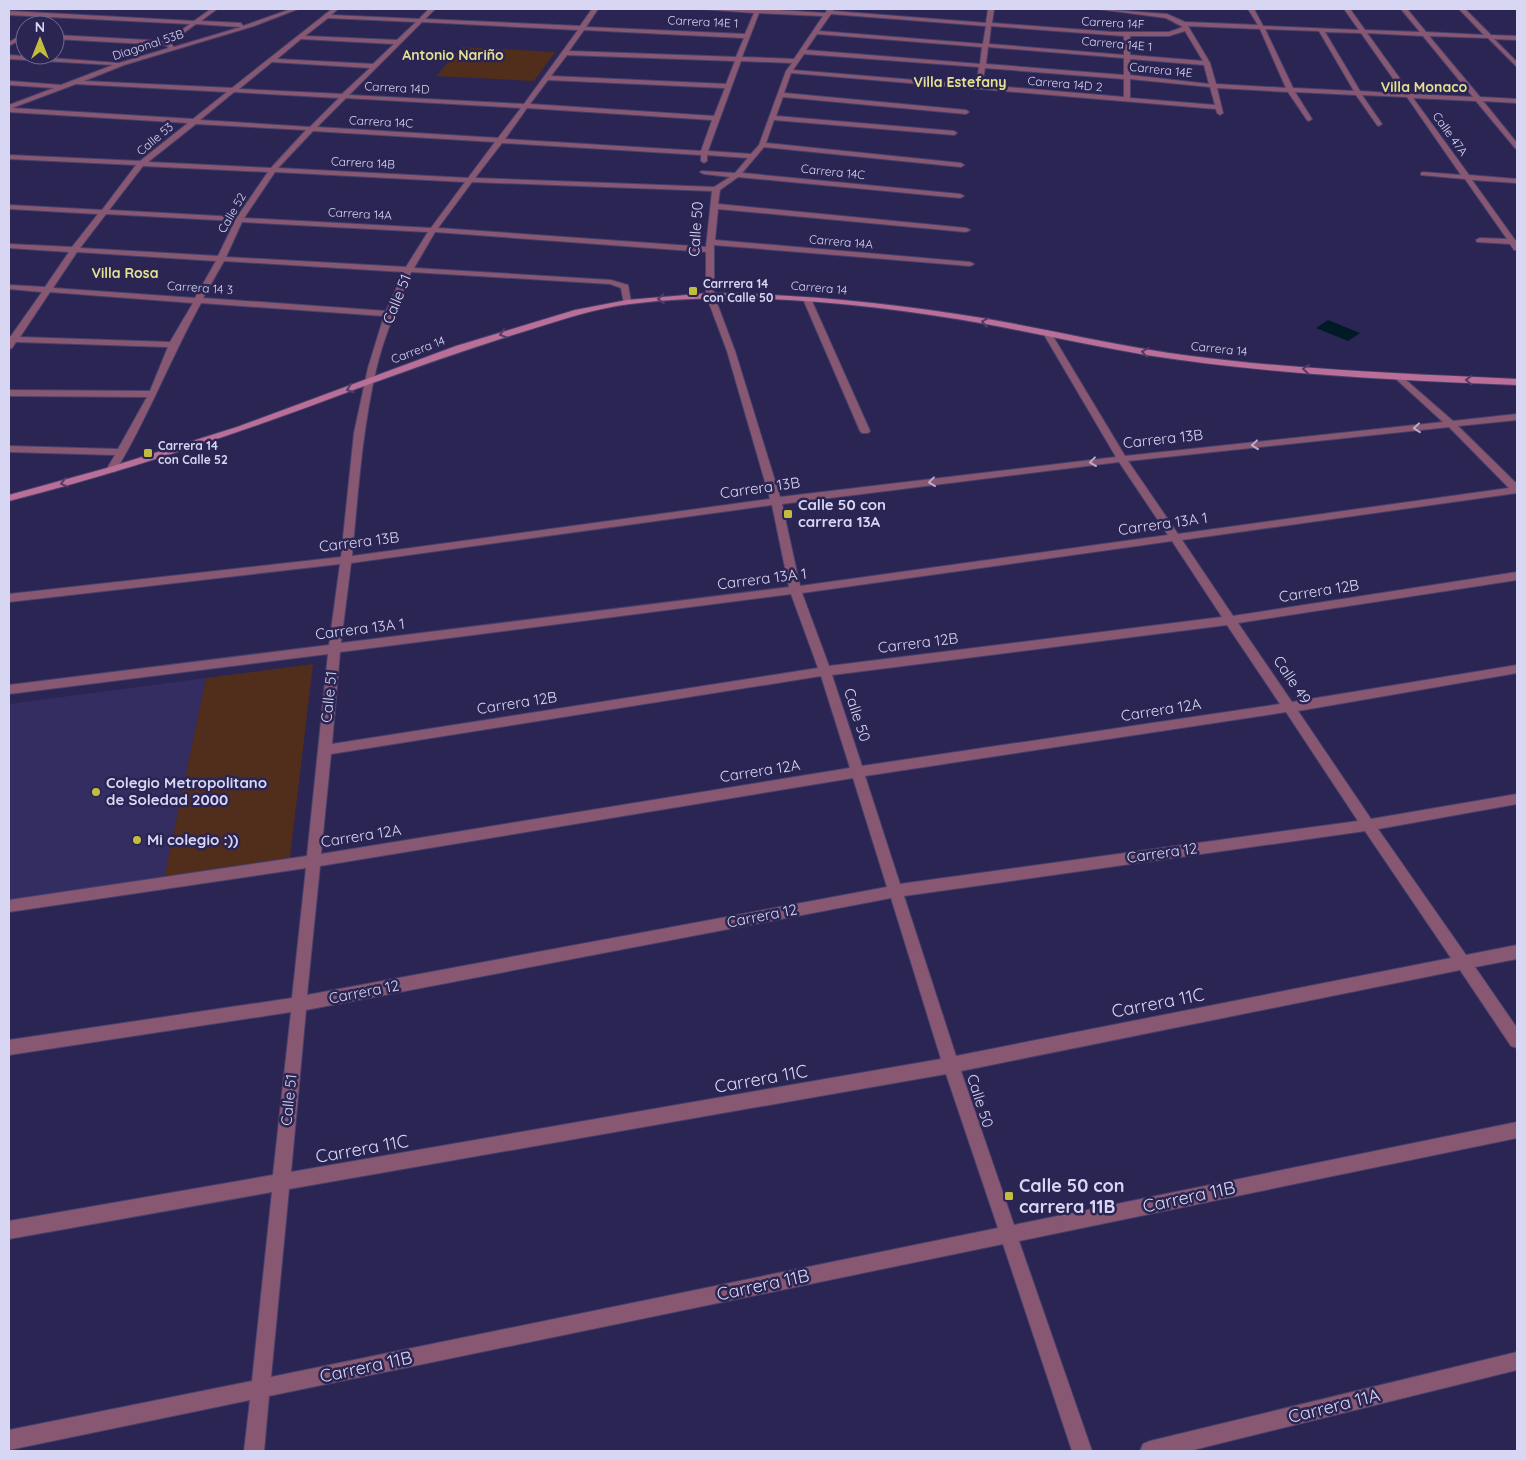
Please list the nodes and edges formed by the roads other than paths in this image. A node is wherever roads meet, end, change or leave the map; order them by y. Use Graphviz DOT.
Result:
graph roads {
  1 [pos="71,9"];
  2 [pos="214,9"];
  3 [pos="295,9"];
  4 [pos="335,9"];
  5 [pos="432,9"];
  6 [pos="595,9"];
  7 [pos="705,9"];
  8 [pos="992,9"];
  9 [pos="1101,9"];
  10 [pos="1251,9"];
  11 [pos="1347,9"];
  12 [pos="1404,9"];
  13 [pos="1462,9"];
  14 [pos="758,10"];
  15 [pos="829,12"];
  16 [pos="9,13"];
  17 [pos="42,15"];
  18 [pos="60,15"];
  19 [pos="65,16"];
  20 [pos="328,16"];
  21 [pos="1112,16"];
  22 [pos="903,17"];
  23 [pos="421,20"];
  24 [pos="196,22"];
  25 [pos="900,24"];
  26 [pos="990,24"];
  27 [pos="252,25"];
  28 [pos="1113,25"];
  29 [pos="1185,26"];
  30 [pos="581,28"];
  31 [pos="1262,28"];
  32 [pos="1321,30"];
  33 [pos="897,31"];
  34 [pos="816,32"];
  35 [pos="1363,32"];
  36 [pos="1113,34"];
  37 [pos="1127,34"];
  38 [pos="1424,35"];
  39 [pos="748,36"];
  40 [pos="1490,36"];
  41 [pos="301,37"];
  42 [pos="65,38"];
  43 [pos="894,38"];
  44 [pos="1517,38"];
  45 [pos="398,42"];
  46 [pos="167,43"];
  47 [pos="987,45"];
  48 [pos="172,48"];
  49 [pos="803,52"];
  50 [pos="565,53"];
  51 [pos="1128,56"];
  52 [pos="9,57"];
  53 [pos="271,60"];
  54 [pos="739,60"];
  55 [pos="796,61"];
  56 [pos="1207,63"];
  57 [pos="122,64"];
  58 [pos="1517,65"];
  59 [pos="374,66"];
  60 [pos="983,66"];
  61 [pos="790,72"];
  62 [pos="1127,77"];
  63 [pos="546,78"];
  64 [pos="76,82"];
  65 [pos="9,83"];
  66 [pos="64,86"];
  67 [pos="728,86"];
  68 [pos="1214,86"];
  69 [pos="979,88"];
  70 [pos="231,90"];
  71 [pos="1291,91"];
  72 [pos="780,95"];
  73 [pos="1359,95"];
  74 [pos="343,97"];
  75 [pos="1409,97"];
  76 [pos="1127,100"];
  77 [pos="1478,100"];
  78 [pos="1517,101"];
  79 [pos="525,106"];
  80 [pos="9,108"];
  81 [pos="966,112"];
  82 [pos="716,118"];
  83 [pos="772,118"];
  84 [pos="1309,119"];
  85 [pos="194,121"];
  86 [pos="1379,124"];
  87 [pos="311,129"];
  88 [pos="954,133"];
  89 [pos="500,140"];
  90 [pos="762,145"];
  91 [pos="1517,147"];
  92 [pos="704,153"];
  93 [pos="752,156"];
  94 [pos="9,157"];
  95 [pos="142,163"];
  96 [pos="961,165"];
  97 [pos="274,169"];
  98 [pos="704,172"];
  99 [pos="738,174"];
  100 [pos="1423,174"];
  101 [pos="1467,177"];
  102 [pos="469,180"];
  103 [pos="1517,181"];
  104 [pos="716,189"];
  105 [pos="960,196"];
  106 [pos="713,206"];
  107 [pos="9,207"];
  108 [pos="105,211"];
  109 [pos="240,218"];
  110 [pos="433,230"];
  111 [pos="966,230"];
  112 [pos="1480,240"];
  113 [pos="1515,242"];
  114 [pos="9,246"];
  115 [pos="710,246"];
  116 [pos="1517,248"];
  117 [pos="75,249"];
  118 [pos="221,259"];
  119 [pos="970,264"];
  120 [pos="409,269"];
  121 [pos="9,287"];
  122 [pos="49,289"];
  123 [pos="710,294"];
  124 [pos="807,299"];
  125 [pos="198,301"];
  126 [pos="627,302"];
  127 [pos="389,314"];
  128 [pos="1047,333"];
  129 [pos="10,342"];
  130 [pos="173,345"];
  131 [pos="1399,377"];
  132 [pos="370,382"];
  133 [pos="1517,382"];
  134 [pos="9,393"];
  135 [pos="153,394"];
  136 [pos="1517,417"];
  137 [pos="1451,424"];
  138 [pos="865,431"];
  139 [pos="9,449"];
  140 [pos="121,452"];
  141 [pos="1122,458"];
  142 [pos="111,470"];
  143 [pos="1517,490"];
  144 [pos="9,498"];
  145 [pos="776,500"];
  146 [pos="1176,538"];
  147 [pos="346,560"];
  148 [pos="1517,576"];
  149 [pos="795,590"];
  150 [pos="9,598"];
  151 [pos="1232,620"];
  152 [pos="335,647"];
  153 [pos="1517,669"];
  154 [pos="825,671"];
  155 [pos="9,690"];
  156 [pos="1291,707"];
  157 [pos="324,750"];
  158 [pos="858,772"];
  159 [pos="1517,799"];
  160 [pos="1368,825"];
  161 [pos="313,860"];
  162 [pos="896,890"];
  163 [pos="9,906"];
  164 [pos="1517,952"];
  165 [pos="1463,962"];
  166 [pos="299,1004"];
  167 [pos="1517,1041"];
  168 [pos="9,1048"];
  169 [pos="951,1066"];
  170 [pos="1517,1130"];
  171 [pos="279,1183"];
  172 [pos="9,1230"];
  173 [pos="1007,1234"];
  174 [pos="1517,1361"];
  175 [pos="261,1388"];
  176 [pos="9,1440"];
  177 [pos="254,1451"];
  178 [pos="1082,1451"];
  179 [pos="1150,1451"];
  1 -- 18 [label="street"];
  2 -- 24 [label="street"];
  3 -- 27 [label="street, Diagonal 53B"];
  4 -- 20 [label="street, Calle 53"];
  5 -- 23 [label="street, Calle 52"];
  6 -- 30 [label="street, Calle 51"];
  7 -- 14 [label="street, Carrera 14F"];
  8 -- 26 [label="street"];
  9 -- 21 [label="street"];
  9 -- 29 [label="street"];
  10 -- 31 [label="street"];
  11 -- 35 [label="street, Calle 47A"];
  12 -- 38 [label="street"];
  13 -- 40 [label="street"];
  14 -- 15 [label="street, Carrera 14F"];
  14 -- 39 [label="street"];
  15 -- 22 [label="street, Carrera 14F"];
  15 -- 34 [label="street, Calle 50"];
  16 -- 17 [label="street"];
  19 -- 24 [label="street"];
  20 -- 23 [label="street, Carrera 14E 1"];
  20 -- 41 [label="street, Calle 53"];
  22 -- 25 [label="street"];
  22 -- 26 [label="street, Carrera 14F"];
  23 -- 30 [label="street, Carrera 14E 1"];
  23 -- 45 [label="street, Calle 52"];
  24 -- 27 [label="street"];
  24 -- 46 [label="street"];
  26 -- 36 [label="street, Carrera 14F"];
  26 -- 47 [label="street"];
  27 -- 48 [label="street, Diagonal 53B"];
  28 -- 36 [label="street"];
  29 -- 31 [label="street"];
  29 -- 37 [label="street, Carrera 14F"];
  29 -- 56 [label="street"];
  30 -- 39 [label="street, Carrera 14E 1"];
  30 -- 50 [label="street, Calle 51"];
  31 -- 32 [label="street"];
  31 -- 71 [label="street"];
  32 -- 35 [label="street"];
  32 -- 73 [label="street"];
  33 -- 43 [label="street"];
  34 -- 43 [label="street, Carrera 14E 1"];
  34 -- 49 [label="street, Calle 50"];
  35 -- 38 [label="street"];
  35 -- 75 [label="street, Calle 47A"];
  36 -- 37 [label="street, Carrera 14F"];
  37 -- 51 [label="street"];
  38 -- 40 [label="street"];
  38 -- 77 [label="street"];
  39 -- 54 [label="street"];
  40 -- 44 [label="street"];
  40 -- 58 [label="street"];
  41 -- 45 [label="street"];
  41 -- 53 [label="street, Calle 53"];
  42 -- 46 [label="street"];
  43 -- 47 [label="street, Carrera 14E 1"];
  45 -- 59 [label="street, Calle 52"];
  46 -- 48 [label="street"];
  47 -- 51 [label="street, Carrera 14E 1"];
  47 -- 60 [label="street"];
  48 -- 57 [label="street, Diagonal 53B"];
  49 -- 55 [label="street, Calle 50"];
  49 -- 60 [label="street, Carrera 14E"];
  50 -- 54 [label="street"];
  50 -- 63 [label="street, Calle 51"];
  51 -- 56 [label="street, Carrera 14E 1"];
  51 -- 62 [label="street"];
  52 -- 57 [label="street"];
  53 -- 59 [label="street"];
  53 -- 70 [label="street, Calle 53"];
  54 -- 55 [label="street"];
  54 -- 67 [label="street"];
  55 -- 61 [label="street, Calle 50"];
  56 -- 68 [label="street"];
  57 -- 64 [label="street, Diagonal 53B"];
  59 -- 74 [label="street, Calle 52"];
  60 -- 62 [label="street, Carrera 14E"];
  60 -- 69 [label="street"];
  61 -- 69 [label="street, Carrera 14D 2"];
  61 -- 72 [label="street, Calle 50"];
  62 -- 68 [label="street, Carrera 14E"];
  62 -- 76 [label="street"];
  63 -- 67 [label="street"];
  63 -- 79 [label="street, Calle 51"];
  64 -- 66 [label="street, Diagonal 53B"];
  64 -- 70 [label="street, Carrera 14D"];
  65 -- 66 [label="street"];
  66 -- 80 [label="street, Diagonal 53B"];
  67 -- 82 [label="street"];
  68 -- 71 [label="street, Carrera 14E"];
  68 -- 76 [label="street, Carrera 14D 2"];
  69 -- 76 [label="street, Carrera 14D 2"];
  70 -- 74 [label="street, Carrera 14D"];
  70 -- 85 [label="street, Calle 53"];
  71 -- 73 [label="street, Carrera 14E"];
  71 -- 84 [label="street"];
  72 -- 81 [label="street"];
  72 -- 83 [label="street, Calle 50"];
  73 -- 75 [label="street, Carrera 14E"];
  73 -- 86 [label="street"];
  74 -- 79 [label="street, Carrera 14D"];
  74 -- 87 [label="street, Calle 52"];
  75 -- 77 [label="street, Carrera 14E"];
  75 -- 101 [label="street, Calle 47A"];
  77 -- 78 [label="street, Carrera 14E"];
  77 -- 91 [label="street"];
  79 -- 82 [label="street, Carrera 14D"];
  79 -- 89 [label="street, Calle 51"];
  80 -- 85 [label="street, Carrera 14C"];
  82 -- 92 [label="street"];
  83 -- 88 [label="street"];
  83 -- 90 [label="street, Calle 50"];
  85 -- 87 [label="street, Carrera 14C"];
  85 -- 95 [label="street, Calle 53"];
  87 -- 89 [label="street, Carrera 14C"];
  87 -- 97 [label="street, Calle 52"];
  89 -- 92 [label="street, Carrera 14C"];
  89 -- 102 [label="street, Calle 51"];
  90 -- 93 [label="street, Calle 50"];
  90 -- 96 [label="street"];
  92 -- 93 [label="street, Carrera 14C"];
  92 -- 98 [label="street"];
  93 -- 99 [label="street, Calle 50"];
  94 -- 95 [label="street, Carrera 14B"];
  95 -- 97 [label="street, Carrera 14B"];
  95 -- 108 [label="street, Calle 53"];
  97 -- 102 [label="street, Carrera 14B"];
  97 -- 109 [label="street, Calle 52"];
  98 -- 99 [label="street, Carrera 14C"];
  98 -- 104 [label="street"];
  99 -- 104 [label="street, Calle 50"];
  99 -- 105 [label="street, Carrera 14C"];
  100 -- 101 [label="street"];
  101 -- 103 [label="street"];
  101 -- 113 [label="street, Calle 47A"];
  102 -- 104 [label="street, Carrera 14B"];
  102 -- 110 [label="street, Calle 51"];
  104 -- 106 [label="street, Calle 50"];
  106 -- 111 [label="street"];
  106 -- 115 [label="street, Calle 50"];
  107 -- 108 [label="street, Carrera 14A"];
  108 -- 109 [label="street, Carrera 14A"];
  108 -- 117 [label="street, Calle 53"];
  109 -- 110 [label="street, Carrera 14A"];
  109 -- 118 [label="street, Calle 52"];
  110 -- 115 [label="street, Carrera 14A"];
  110 -- 120 [label="street, Calle 51"];
  112 -- 113 [label="street"];
  113 -- 116 [label="street, Calle 47A"];
  114 -- 117 [label="street"];
  115 -- 119 [label="street, Carrera 14A"];
  115 -- 123 [label="street, Calle 50"];
  117 -- 118 [label="street"];
  117 -- 122 [label="street, Calle 53"];
  118 -- 120 [label="street"];
  118 -- 125 [label="street, Calle 52"];
  120 -- 126 [label="street"];
  120 -- 127 [label="street, Calle 51"];
  121 -- 122 [label="street, Carrera 14 3"];
  122 -- 125 [label="street, Carrera 14 3"];
  122 -- 129 [label="street, Calle 53"];
  123 -- 124 [label="main road, Carrera 14"];
  123 -- 126 [label="main road, Carrera 14, one-way"];
  123 -- 145 [label="street, Calle 50"];
  128 -- 124 [label="main road, Carrera 14, one-way"];
  124 -- 138 [label="street"];
  125 -- 127 [label="street, Carrera 14 3"];
  125 -- 130 [label="street, Calle 52"];
  126 -- 132 [label="main road, Carrera 14, one-way"];
  127 -- 132 [label="street, Calle 51"];
  131 -- 128 [label="main road, Carrera 14, one-way"];
  128 -- 141 [label="street, Calle 49"];
  129 -- 130 [label="street"];
  130 -- 135 [label="street, Calle 52"];
  133 -- 131 [label="main road, Carrera 14, one-way"];
  131 -- 137 [label="street"];
  132 -- 142 [label="main road, Carrera 14, one-way"];
  132 -- 147 [label="street, Calle 51"];
  134 -- 135 [label="street"];
  135 -- 140 [label="street, Calle 52"];
  136 -- 137 [label="street, Carrera 13B"];
  137 -- 141 [label="street, Carrera 13B, one-way"];
  137 -- 143 [label="street"];
  139 -- 140 [label="street"];
  140 -- 142 [label="street, Calle 52"];
  141 -- 145 [label="street, Carrera 13B, one-way"];
  141 -- 146 [label="street, Calle 49"];
  142 -- 144 [label="main road, Carrera 14, one-way"];
  143 -- 146 [label="street, Carrera 13A 1"];
  145 -- 147 [label="street, Carrera 13B"];
  145 -- 149 [label="street, Calle 50"];
  146 -- 149 [label="street, Carrera 13A 1"];
  146 -- 151 [label="street, Calle 49"];
  147 -- 150 [label="street, Carrera 13B"];
  147 -- 152 [label="street, Calle 51"];
  148 -- 151 [label="street, Carrera 12B"];
  149 -- 152 [label="street, Carrera 13A 1"];
  149 -- 154 [label="street, Calle 50"];
  151 -- 154 [label="street, Carrera 12B"];
  151 -- 156 [label="street, Calle 49"];
  152 -- 155 [label="street, Carrera 13A 1"];
  152 -- 157 [label="street, Calle 51"];
  153 -- 156 [label="street, Carrera 12A"];
  154 -- 157 [label="street, Carrera 12B"];
  154 -- 158 [label="street, Calle 50"];
  156 -- 158 [label="street, Carrera 12A"];
  156 -- 160 [label="street, Calle 49"];
  157 -- 161 [label="street, Calle 51"];
  158 -- 161 [label="street, Carrera 12A"];
  158 -- 162 [label="street, Calle 50"];
  159 -- 160 [label="street, Carrera 12"];
  160 -- 162 [label="street, Carrera 12"];
  160 -- 165 [label="street, Calle 49"];
  161 -- 163 [label="street, Carrera 12A"];
  161 -- 166 [label="street, Calle 51"];
  162 -- 166 [label="street, Carrera 12"];
  162 -- 169 [label="street, Calle 50"];
  164 -- 165 [label="street, Carrera 11C"];
  165 -- 167 [label="street, Calle 49"];
  165 -- 169 [label="street, Carrera 11C"];
  166 -- 168 [label="street, Carrera 12"];
  166 -- 171 [label="street, Calle 51"];
  169 -- 171 [label="street, Carrera 11C"];
  169 -- 173 [label="street, Calle 50"];
  170 -- 173 [label="street, Carrera 11B"];
  171 -- 172 [label="street, Carrera 11C"];
  171 -- 175 [label="street, Calle 51"];
  173 -- 175 [label="street, Carrera 11B"];
  173 -- 178 [label="street, Calle 50"];
  174 -- 179 [label="street, Carrera 11A"];
  175 -- 176 [label="street, Carrera 11B"];
  175 -- 177 [label="street, Calle 51"];
}
